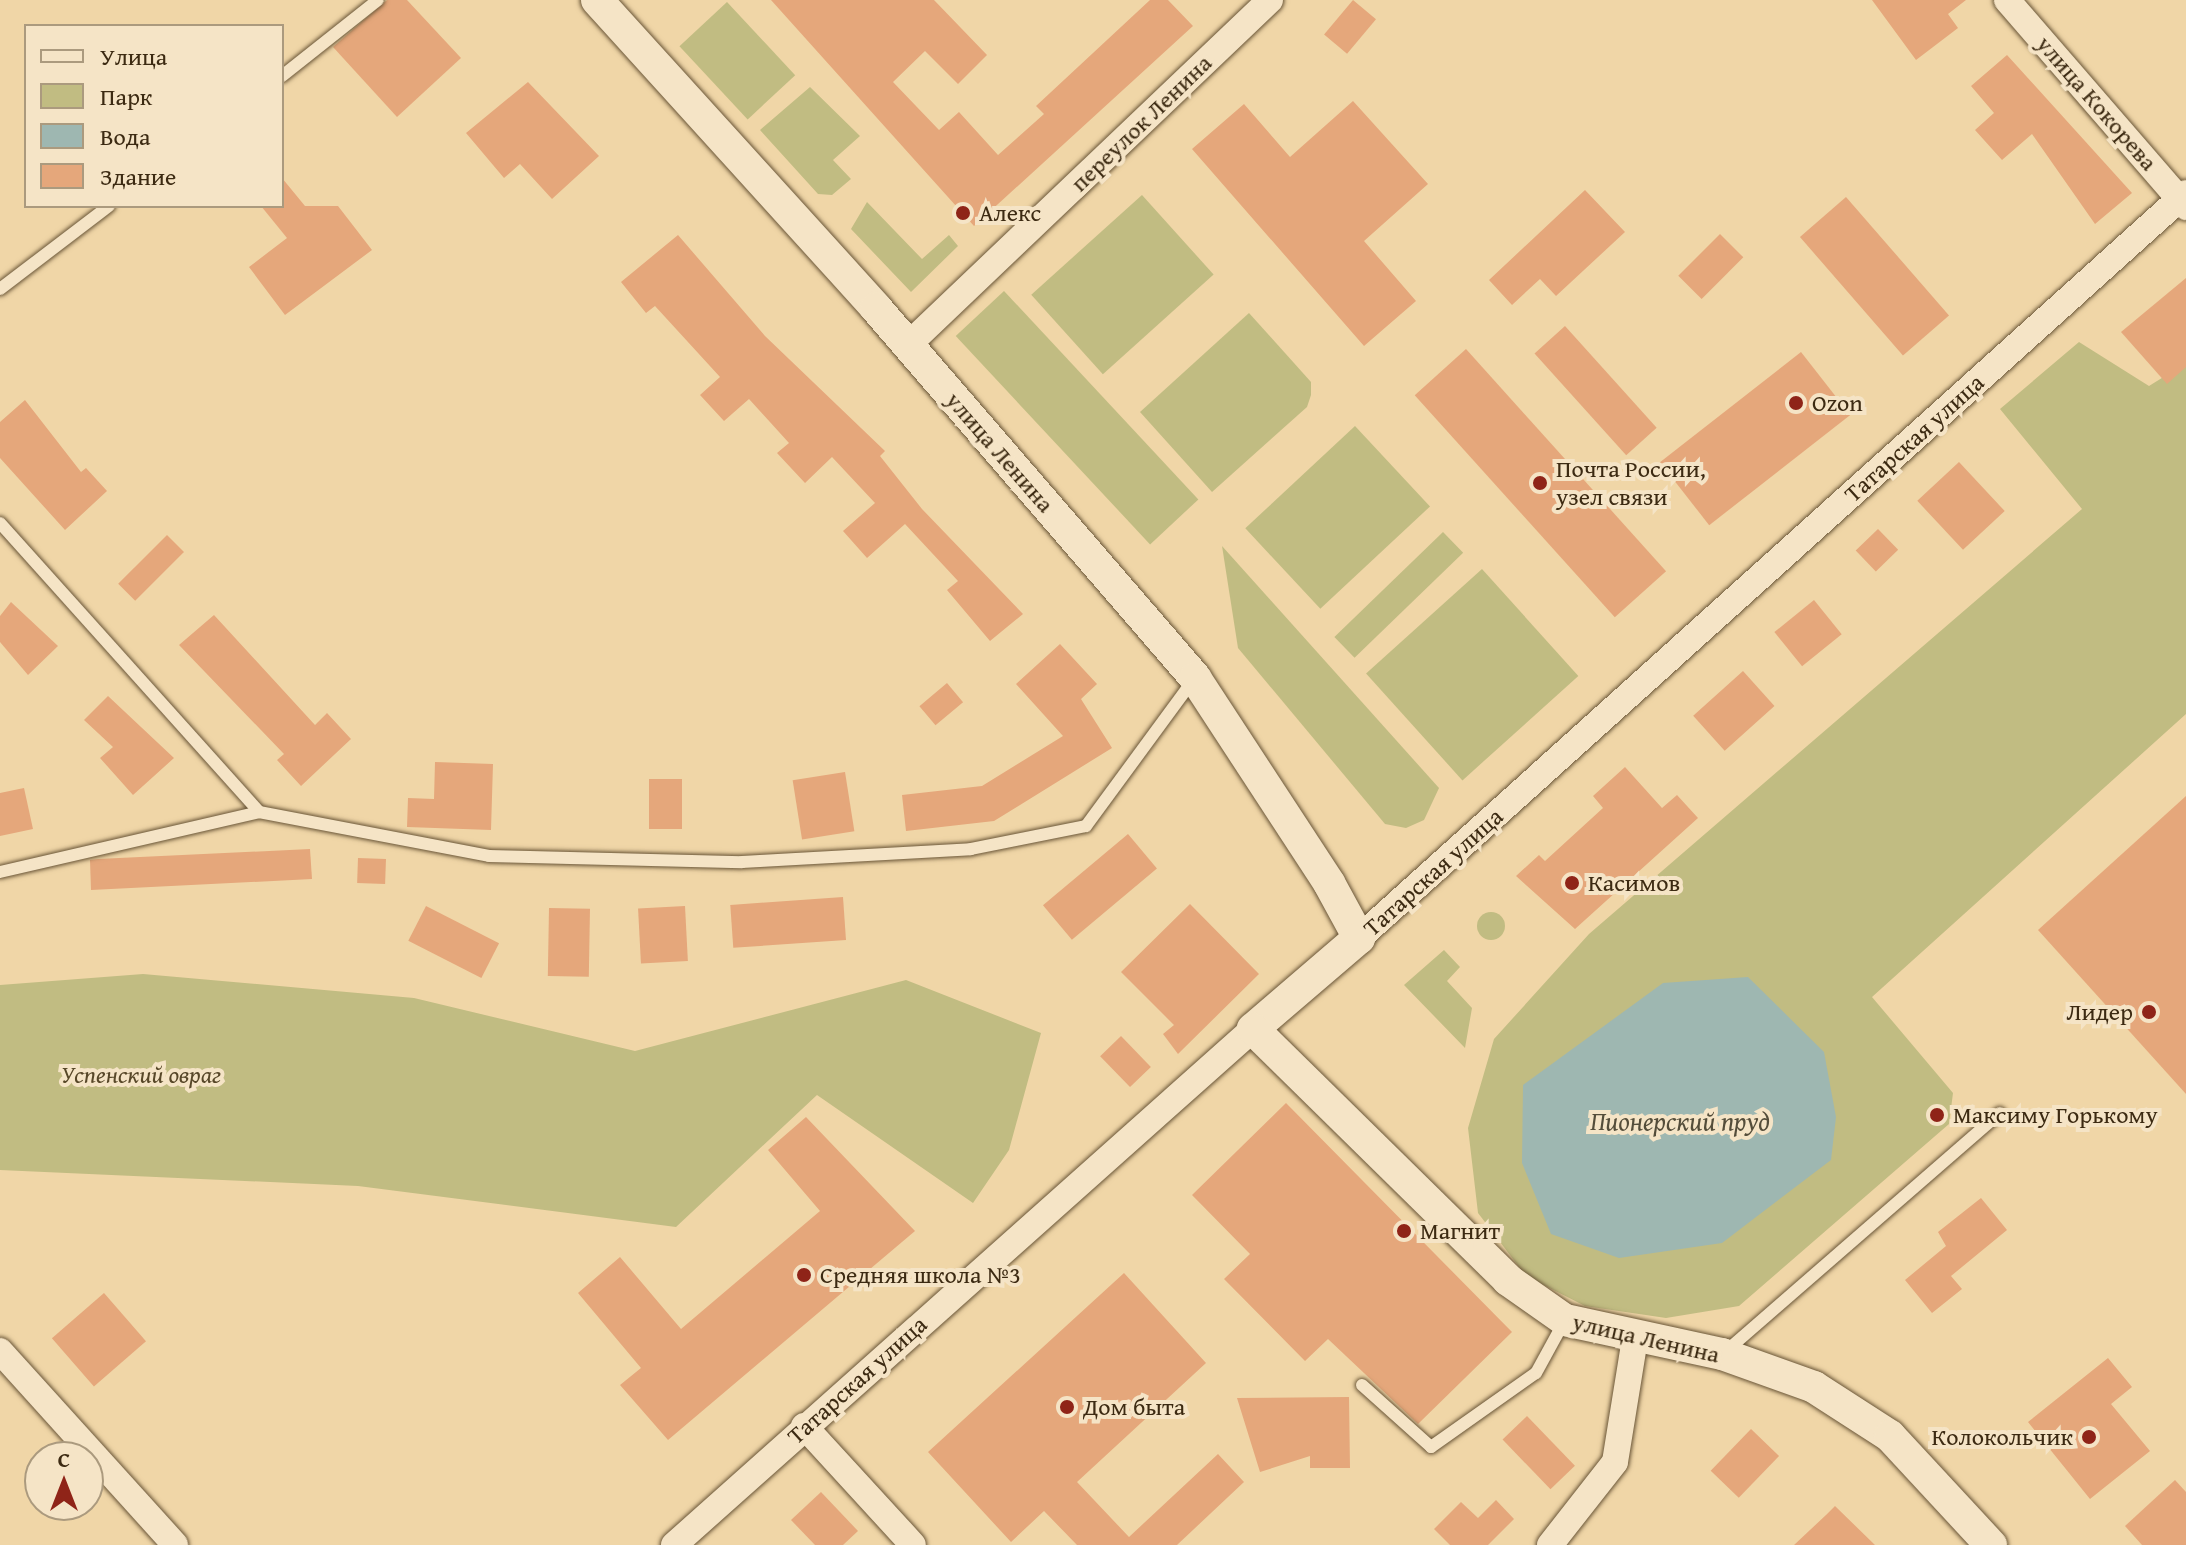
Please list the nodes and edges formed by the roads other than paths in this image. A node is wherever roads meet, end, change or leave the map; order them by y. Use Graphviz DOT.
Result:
graph roads {
  1 [pos="378,0"];
  2 [pos="597,0"];
  3 [pos="1270,0"];
  4 [pos="2007,0"];
  5 [pos="284,74"];
  6 [pos="2184,199"];
  7 [pos="106,208"];
  8 [pos="0,289"];
  9 [pos="908,345"];
  10 [pos="0,523"];
  11 [pos="1195,678"];
  12 [pos="259,812"];
  13 [pos="0,872"];
  14 [pos="1359,938"];
  15 [pos="1253,1029"];
  16 [pos="2000,1113"];
  17 [pos="1565,1320"];
  18 [pos="1635,1338"];
  19 [pos="0,1351"];
  20 [pos="1722,1354"];
  21 [pos="1362,1385"];
  22 [pos="804,1426"];
  23 [pos="175,1545"];
  24 [pos="674,1545"];
  25 [pos="913,1545"];
  26 [pos="1550,1545"];
  27 [pos="1991,1545"];
  1 -- 5 [label="lane"];
  2 -- 9 [label="street, улица Ленина"];
  3 -- 9 [label="street, переулок Ленина"];
  4 -- 6 [label="street, улица Кокорева"];
  6 -- 14 [label="street, Татарская улица"];
  7 -- 8 [label="lane"];
  9 -- 11 [label="street, улица Ленина"];
  10 -- 12 [label="lane"];
  11 -- 12 [label="lane"];
  11 -- 14 [label="street, улица Ленина"];
  12 -- 13 [label="lane"];
  14 -- 15 [label="street, Татарская улица"];
  15 -- 17 [label="street, улица Ленина"];
  15 -- 22 [label="street, Татарская улица"];
  16 -- 20 [label="lane"];
  17 -- 18 [label="street, улица Ленина"];
  17 -- 21 [label="lane"];
  18 -- 20 [label="street, улица Ленина"];
  18 -- 26 [label="street"];
  19 -- 23 [label="street"];
  20 -- 27 [label="street, улица Ленина"];
  22 -- 24 [label="street, Татарская улица"];
  22 -- 25 [label="street"];
}
